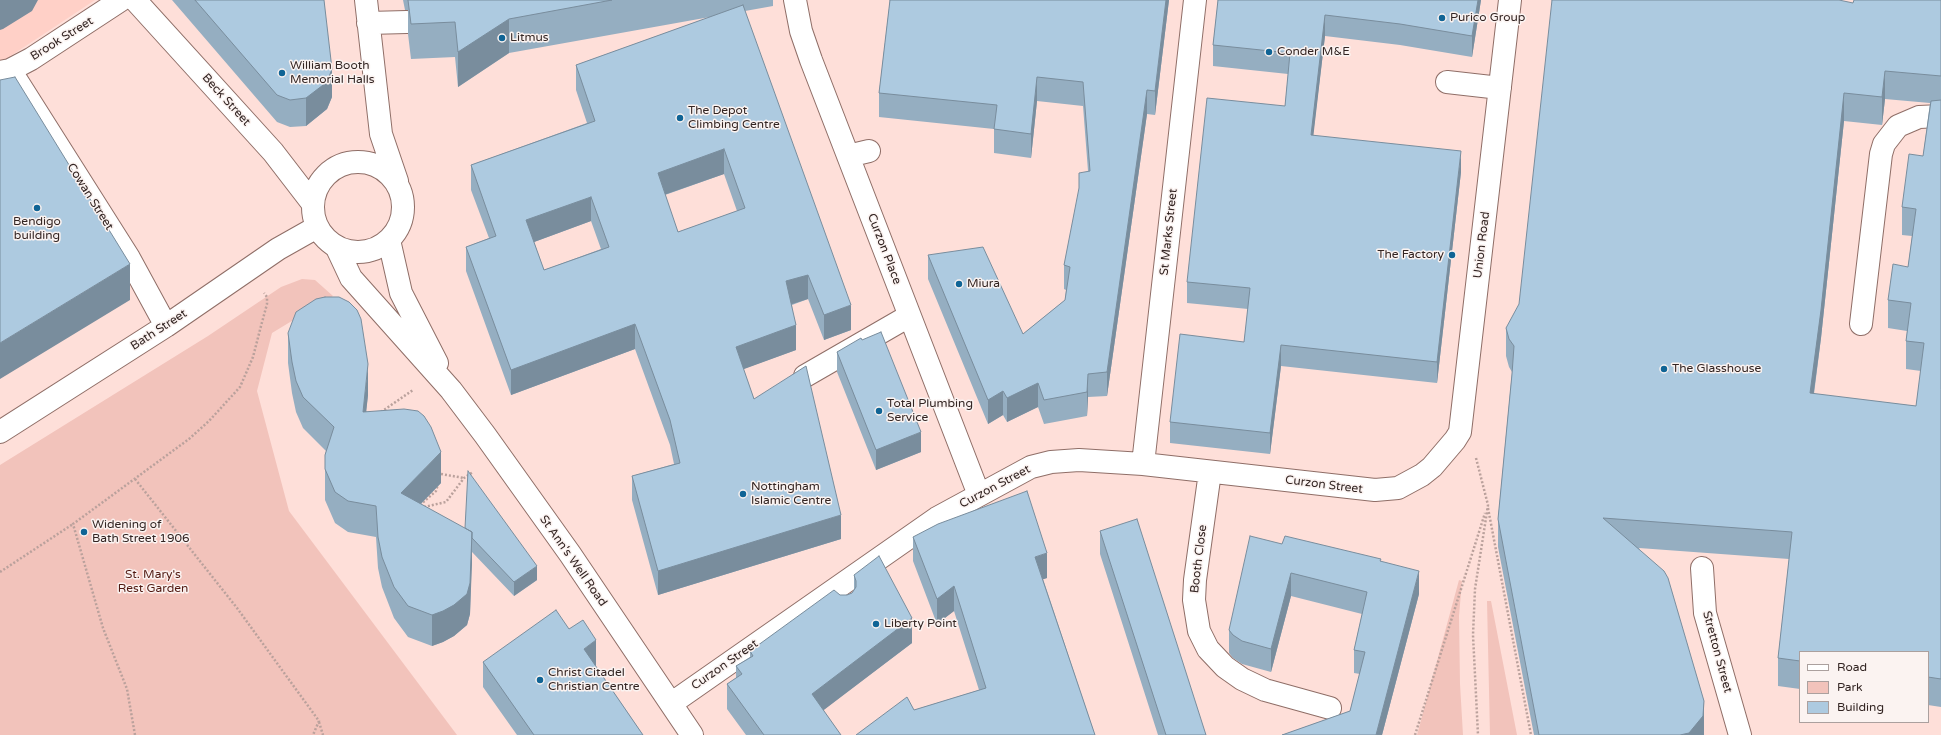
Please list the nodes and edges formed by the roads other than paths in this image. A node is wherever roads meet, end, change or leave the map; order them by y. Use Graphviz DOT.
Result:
graph roads {
  1 [pos="122,0"];
  2 [pos="135,0"];
  3 [pos="366,0"];
  4 [pos="795,0"];
  5 [pos="1196,0"];
  6 [pos="1510,0"];
  7 [pos="368,22"];
  8 [pos="407,22"];
  9 [pos="5,71"];
  10 [pos="1447,82"];
  11 [pos="1500,88"];
  12 [pos="1941,116"];
  13 [pos="869,151"];
  14 [pos="848,156"];
  15 [pos="400,188"];
  16 [pos="313,204"];
  17 [pos="317,227"];
  18 [pos="389,240"];
  19 [pos="336,246"];
  20 [pos="909,316"];
  21 [pos="1861,324"];
  22 [pos="166,326"];
  23 [pos="805,376"];
  24 [pos="451,390"];
  25 [pos="0,432"];
  26 [pos="1143,464"];
  27 [pos="1210,472"];
  28 [pos="1422,475"];
  29 [pos="978,496"];
  30 [pos="1702,568"];
  31 [pos="672,703"];
  32 [pos="1330,708"];
  33 [pos="692,735"];
  34 [pos="1740,735"];
  1 -- 9 [label="street, Brook Street"];
  2 -- 16 [label="street, Beck Street"];
  3 -- 7 [label="street"];
  4 -- 14 [label="street, Curzon Place"];
  5 -- 26 [label="street, St Marks Street"];
  6 -- 11 [label="street, Union Road"];
  7 -- 8 [label="street"];
  7 -- 15 [label="street"];
  9 -- 22 [label="street, Cowan Street"];
  10 -- 11 [label="street"];
  11 -- 28 [label="street, Union Road"];
  12 -- 21 [label="street"];
  13 -- 14 [label="street"];
  14 -- 20 [label="street, Curzon Place"];
  15 -- 16 [label="street"];
  15 -- 18 [label="street"];
  16 -- 17 [label="street"];
  17 -- 19 [label="street"];
  17 -- 22 [label="street, Bath Street"];
  18 -- 19 [label="street"];
  18 -- 24 [label="street, St Ann's Well Road"];
  19 -- 24 [label="street, St Ann's Well Road"];
  20 -- 23 [label="street"];
  20 -- 29 [label="street, Curzon Place"];
  22 -- 25 [label="street, Bath Street"];
  24 -- 31 [label="street, St Ann's Well Road"];
  26 -- 27 [label="street, Curzon Street"];
  26 -- 29 [label="street, Curzon Street"];
  27 -- 28 [label="street, Curzon Street"];
  27 -- 32 [label="street, Booth Close"];
  29 -- 31 [label="street, Curzon Street"];
  30 -- 34 [label="street, Stretton Street"];
  31 -- 33 [label="street, St Ann's Well Road"];
}
